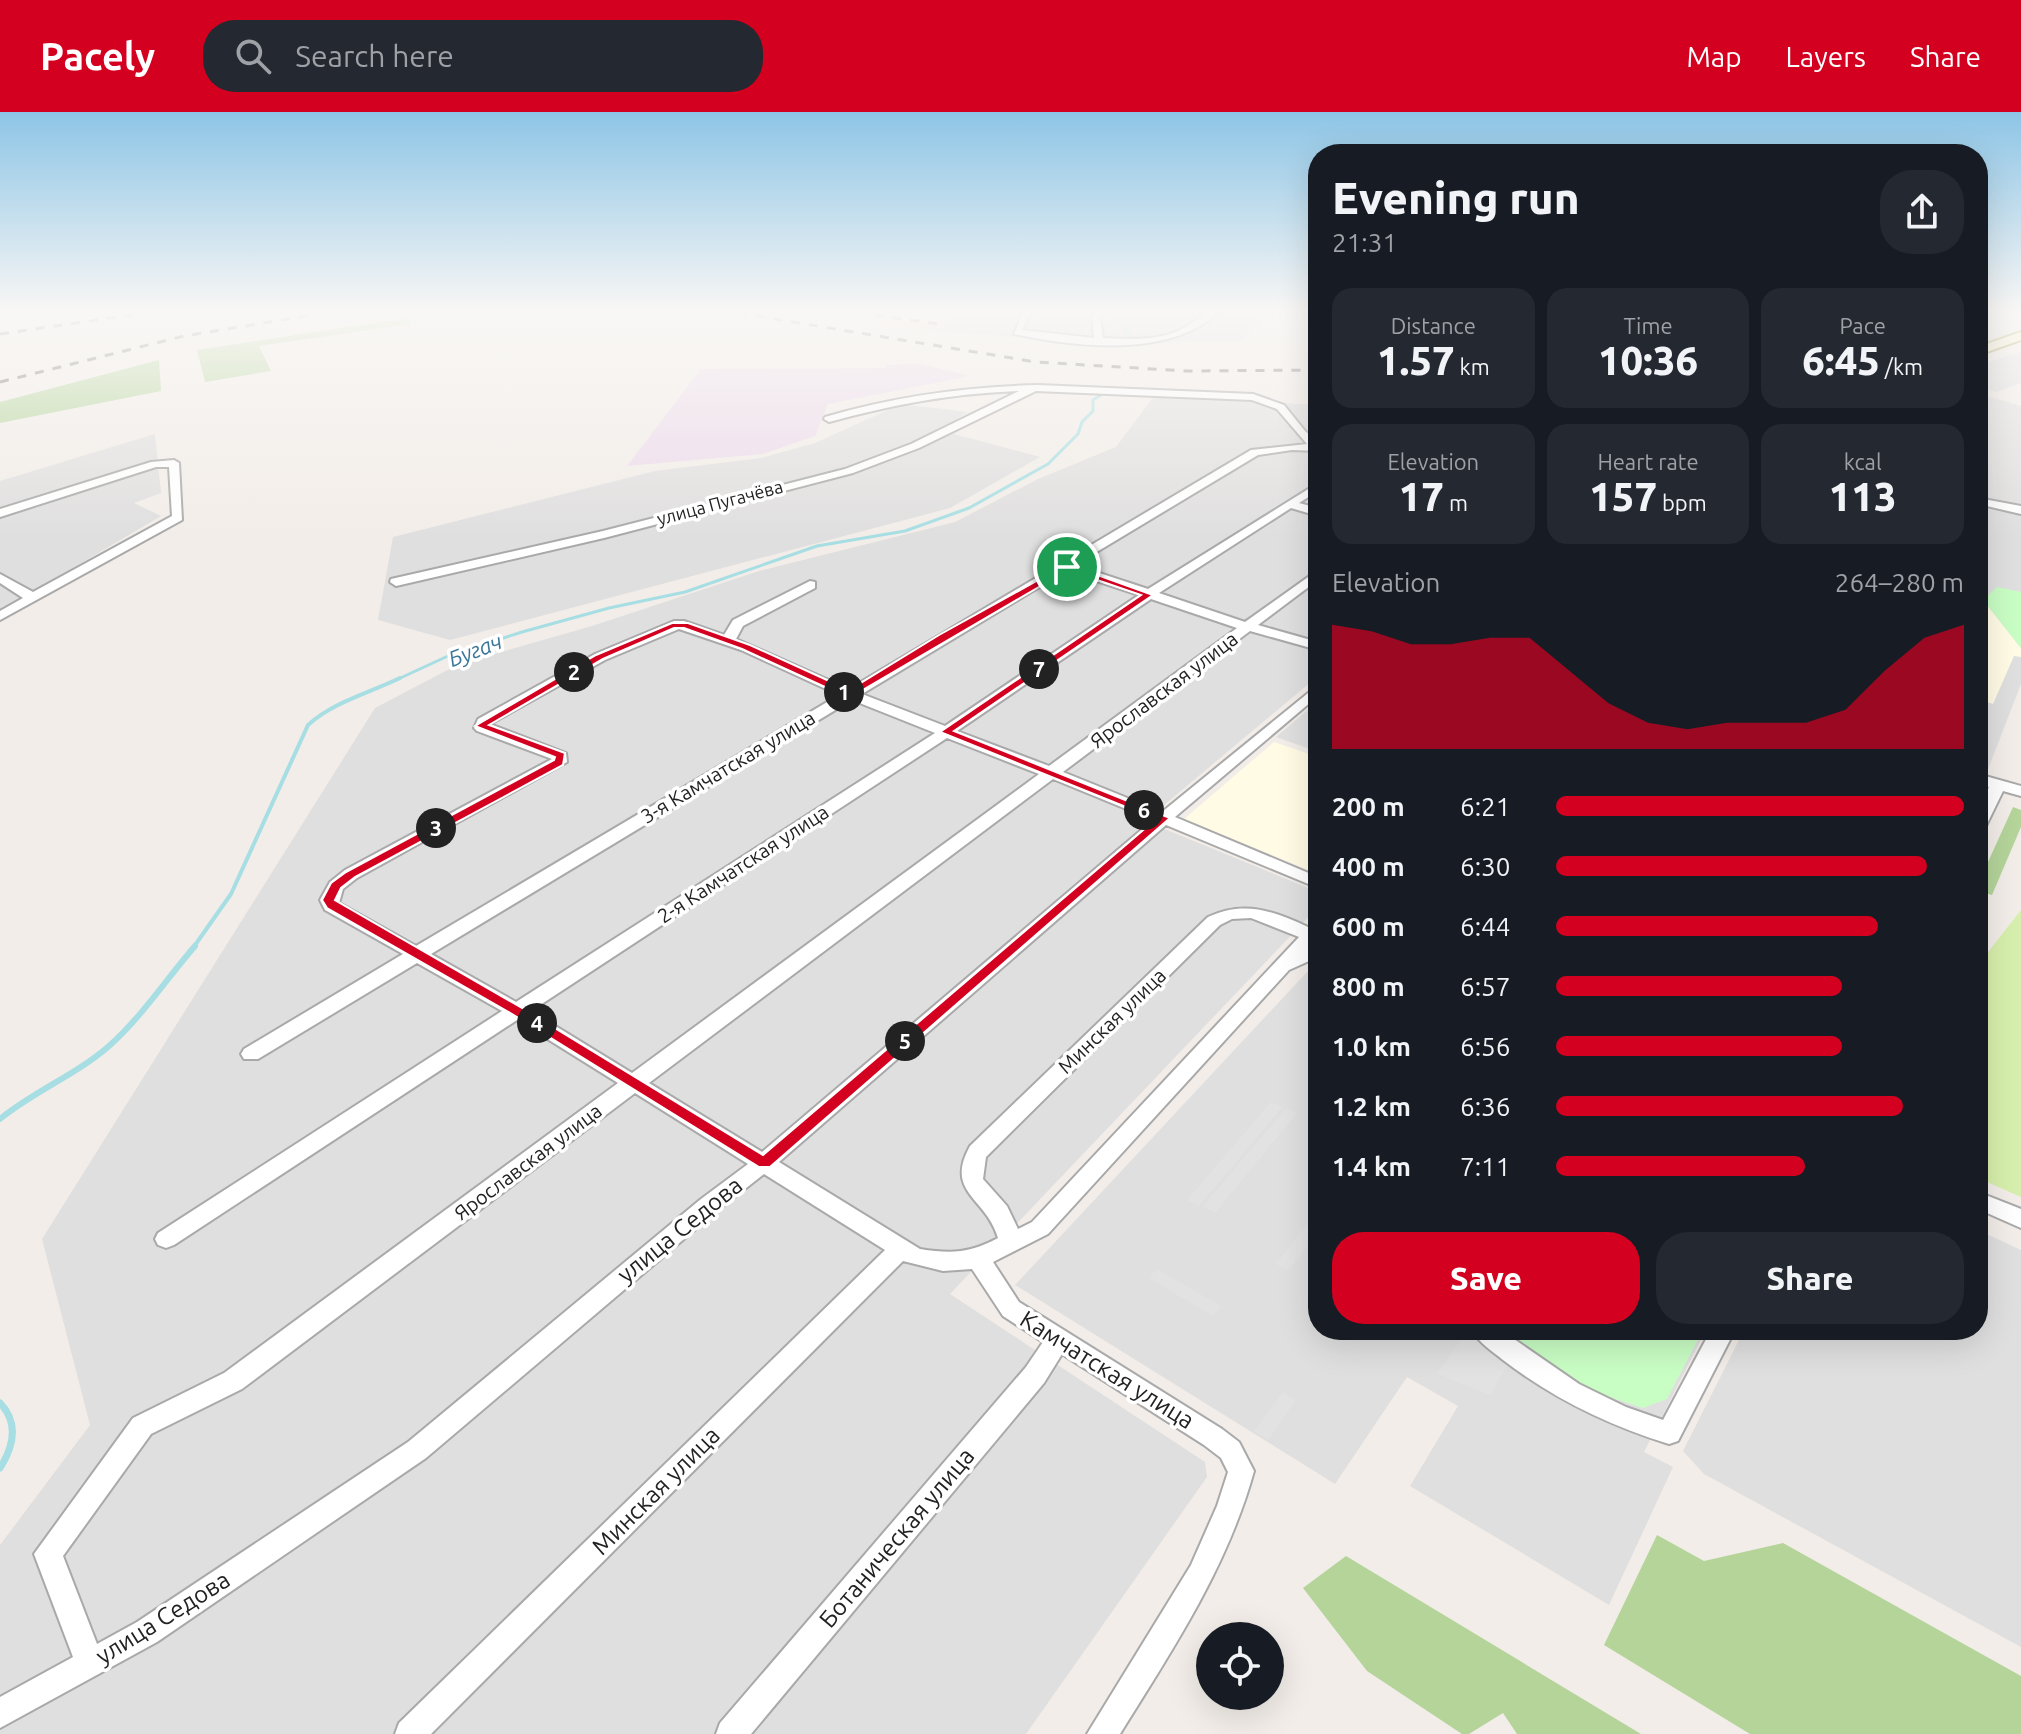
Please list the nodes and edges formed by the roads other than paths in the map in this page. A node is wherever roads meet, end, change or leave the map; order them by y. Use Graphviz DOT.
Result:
graph roads {
  1 [pos="1032,390"];
  2 [pos="829,419"];
  3 [pos="1308,442"];
  4 [pos="1308,447"];
  5 [pos="1308,493"];
  6 [pos="1988,503"];
  7 [pos="1291,505"];
  8 [pos="1308,509"];
  9 [pos="2021,510"];
  10 [pos="0,513"];
  11 [pos="1067,567"];
  12 [pos="0,578"];
  13 [pos="396,582"];
  14 [pos="1308,582"];
  15 [pos="810,585"];
  16 [pos="1148,595"];
  17 [pos="31,597"];
  18 [pos="0,616"];
  19 [pos="1250,625"];
  20 [pos="728,641"];
  21 [pos="1308,643"];
  22 [pos="849,694"];
  23 [pos="1308,697"];
  24 [pos="946,732"];
  25 [pos="1052,773"];
  26 [pos="1988,782"];
  27 [pos="1998,785"];
  28 [pos="2021,791"];
  29 [pos="1988,806"];
  30 [pos="1164,818"];
  31 [pos="1308,879"];
  32 [pos="1308,934"];
  33 [pos="1308,943"];
  34 [pos="416,954"];
  35 [pos="517,1011"];
  36 [pos="251,1054"];
  37 [pos="634,1082"];
  38 [pos="764,1163"];
  39 [pos="1988,1204"];
  40 [pos="2021,1219"];
  41 [pos="166,1239"];
  42 [pos="1011,1243"];
  43 [pos="902,1248"];
  44 [pos="978,1259"];
  45 [pos="1057,1340"];
  46 [pos="1497,1340"];
  47 [pos="1718,1340"];
  48 [pos="90,1663"];
  49 [pos="0,1713"];
  50 [pos="410,1734"];
  51 [pos="731,1734"];
  52 [pos="1102,1734"];
  1 -- 2 [label="street, улица Пугачёва"];
  1 -- 3 [label="street, улица Пугачёва"];
  1 -- 13 [label="street, улица Пугачёва"];
  4 -- 11 [label="street, 3-я Камчатская улица"];
  5 -- 7 [label="street, 2-я Камчатская улица"];
  6 -- 9 [label="street"];
  7 -- 8 [label="street"];
  7 -- 16 [label="street, 2-я Камчатская улица"];
  10 -- 17 [label="street"];
  11 -- 16 [label="street"];
  11 -- 22 [label="street, 3-я Камчатская улица"];
  12 -- 17 [label="street"];
  14 -- 19 [label="street, Ярославская улица"];
  15 -- 20 [label="street"];
  16 -- 19 [label="street"];
  16 -- 24 [label="street, 2-я Камчатская улица"];
  17 -- 18 [label="street"];
  19 -- 21 [label="street"];
  19 -- 25 [label="street, Ярославская улица"];
  20 -- 22 [label="street"];
  20 -- 34 [label="street"];
  22 -- 24 [label="street"];
  22 -- 34 [label="street, 3-я Камчатская улица"];
  23 -- 30 [label="street, улица Седова"];
  24 -- 25 [label="street"];
  24 -- 35 [label="street, 2-я Камчатская улица"];
  25 -- 30 [label="street"];
  25 -- 37 [label="street, Ярославская улица"];
  26 -- 27 [label="street"];
  27 -- 28 [label="street"];
  27 -- 29 [label="street"];
  30 -- 31 [label="street"];
  30 -- 38 [label="street, улица Седова"];
  32 -- 42 [label="street, Минская улица"];
  33 -- 42 [label="street"];
  34 -- 35 [label="street"];
  34 -- 36 [label="street, 3-я Камчатская улица"];
  35 -- 37 [label="street"];
  35 -- 41 [label="street, 2-я Камчатская улица"];
  37 -- 38 [label="street"];
  37 -- 48 [label="street, Ярославская улица"];
  38 -- 43 [label="street"];
  38 -- 48 [label="street, улица Седова"];
  39 -- 40 [label="street"];
  42 -- 44 [label="street"];
  43 -- 44 [label="street"];
  43 -- 50 [label="street, Минская улица"];
  44 -- 45 [label="street, Камчатская улица"];
  45 -- 51 [label="street, Ботаническая улица"];
  45 -- 52 [label="street, Камчатская улица"];
  46 -- 47 [label="street"];
  48 -- 49 [label="street, улица Седова"];
}
